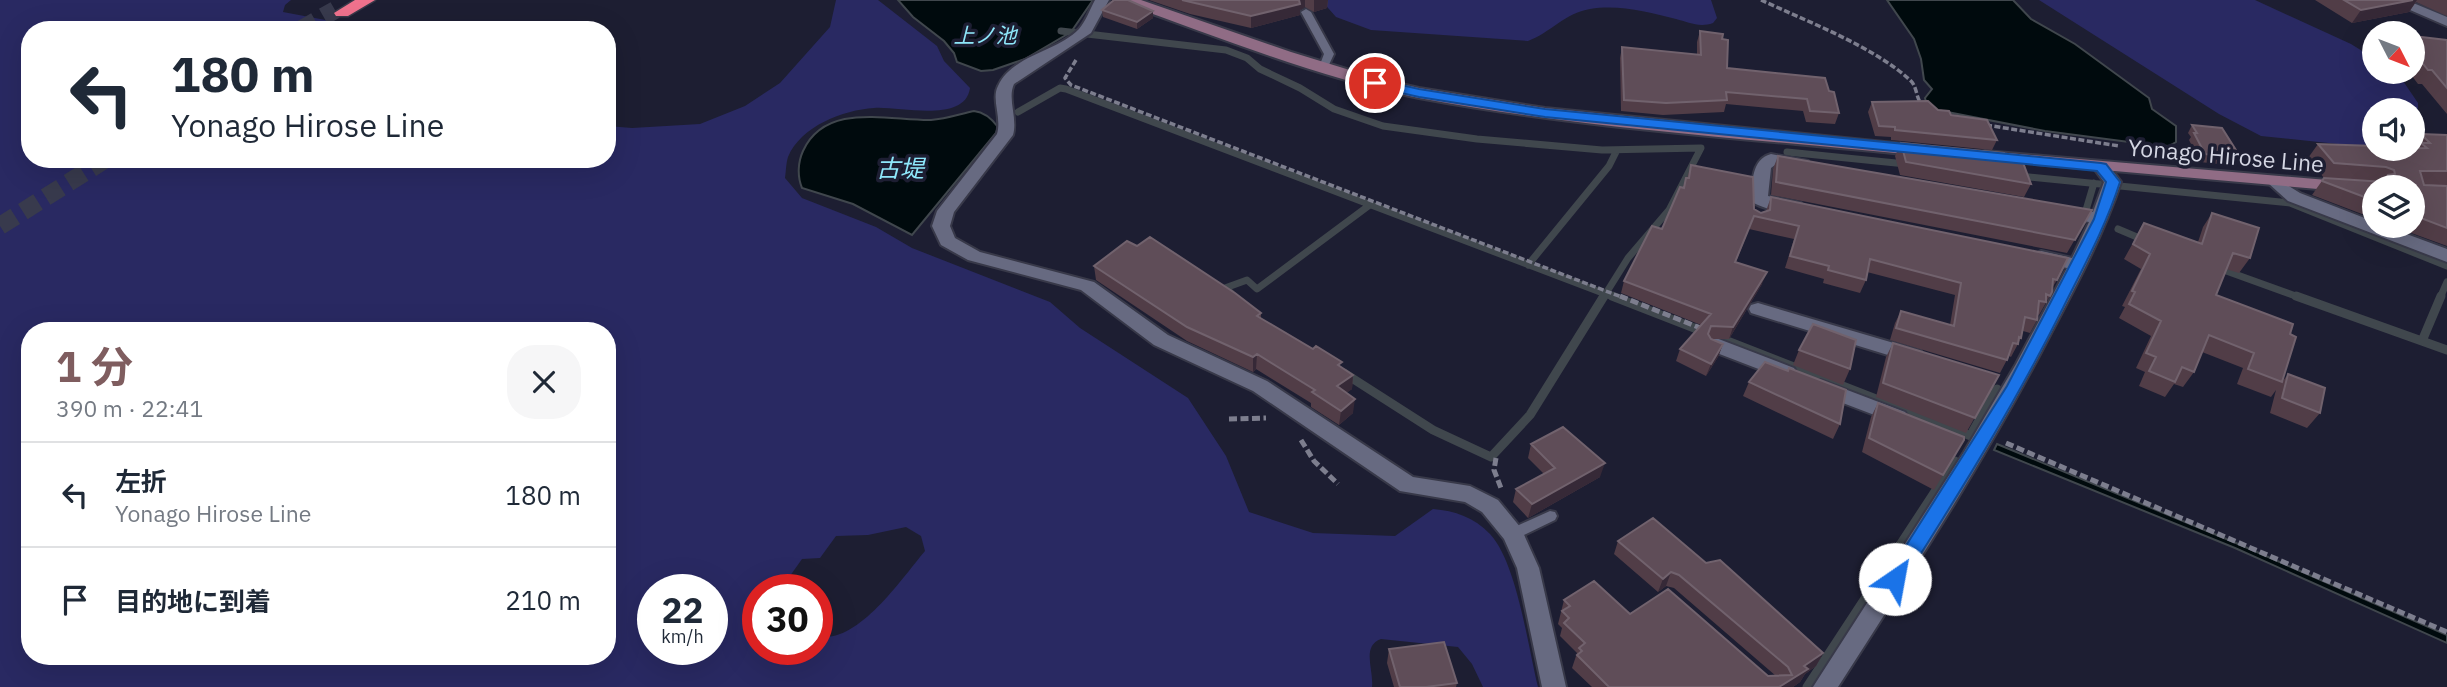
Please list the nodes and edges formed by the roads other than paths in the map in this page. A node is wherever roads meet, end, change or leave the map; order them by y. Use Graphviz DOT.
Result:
graph roads {
  1 [pos="354,0"];
  2 [pos="367,0"];
  3 [pos="1102,0"];
  4 [pos="1127,0"];
  5 [pos="2394,0"];
  6 [pos="1306,12"];
  7 [pos="2447,22"];
  8 [pos="1324,67"];
  9 [pos="1941,152"];
  10 [pos="1968,155"];
  11 [pos="1812,167"];
  12 [pos="2101,167"];
  13 [pos="2276,183"];
  14 [pos="2362,188"];
  15 [pos="2046,209"];
  16 [pos="1812,211"];
  17 [pos="2101,219"];
  18 [pos="2025,254"];
  19 [pos="2447,256"];
  20 [pos="2078,265"];
  21 [pos="1758,309"];
  22 [pos="1716,340"];
  23 [pos="1938,364"];
  24 [pos="1989,379"];
  25 [pos="2015,387"];
  26 [pos="1916,425"];
  27 [pos="1953,440"];
  28 [pos="1983,442"];
  29 [pos="1550,516"];
  30 [pos="1513,534"];
  31 [pos="1555,687"];
  32 [pos="1825,687"];
  1 -- 2 [label="highway"];
  3 -- 30 [label="street"];
  4 -- 8 [label="main road"];
  5 -- 7 [label="street"];
  6 -- 8 [label="lane"];
  8 -- 9 [label="main road"];
  10 -- 12 [label="main road, Yonago Hirose Line"];
  11 -- 16 [label="street"];
  12 -- 13 [label="main road, Yonago Hirose Line"];
  12 -- 17 [label="street"];
  13 -- 14 [label="main road, Yonago Hirose Line"];
  13 -- 19 [label="street"];
  15 -- 17 [label="street"];
  17 -- 20 [label="street"];
  18 -- 20 [label="street"];
  20 -- 25 [label="street"];
  21 -- 23 [label="street"];
  22 -- 26 [label="street"];
  24 -- 25 [label="street"];
  25 -- 28 [label="street"];
  27 -- 28 [label="street"];
  28 -- 32 [label="street"];
  29 -- 30 [label="lane"];
  30 -- 31 [label="street"];
}
